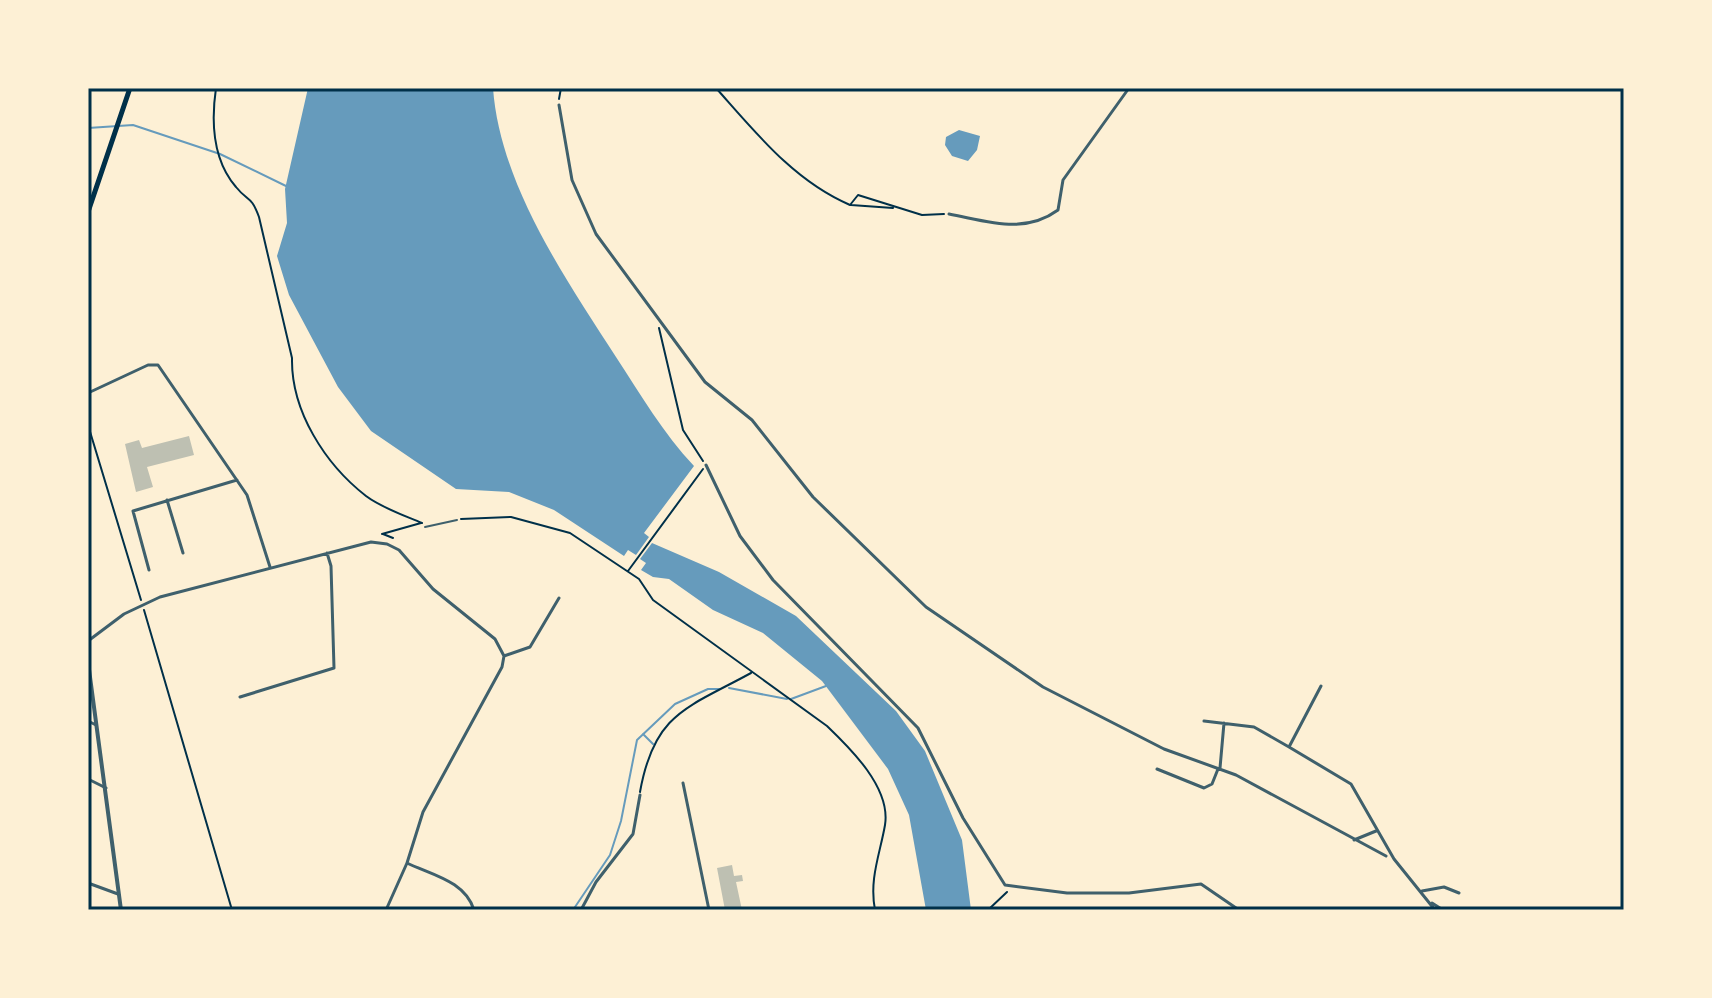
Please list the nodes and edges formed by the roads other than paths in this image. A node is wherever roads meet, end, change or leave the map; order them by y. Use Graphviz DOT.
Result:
graph roads {
  1 [pos="130,88"];
  2 [pos="1129,88"];
  3 [pos="559,105"];
  4 [pos="88,212"];
  5 [pos="949,214"];
  6 [pos="88,393"];
  7 [pos="706,465"];
  8 [pos="237,480"];
  9 [pos="167,500"];
  10 [pos="457,520"];
  11 [pos="425,527"];
  12 [pos="393,538"];
  13 [pos="387,544"];
  14 [pos="183,553"];
  15 [pos="327,553"];
  16 [pos="270,567"];
  17 [pos="149,570"];
  18 [pos="559,598"];
  19 [pos="88,641"];
  20 [pos="504,656"];
  21 [pos="88,662"];
  22 [pos="1321,686"];
  23 [pos="240,697"];
  24 [pos="88,721"];
  25 [pos="1204,721"];
  26 [pos="1224,723"];
  27 [pos="96,725"];
  28 [pos="1289,747"];
  29 [pos="1219,768"];
  30 [pos="1157,769"];
  31 [pos="88,779"];
  32 [pos="683,783"];
  33 [pos="106,788"];
  34 [pos="640,795"];
  35 [pos="1377,830"];
  36 [pos="1354,840"];
  37 [pos="1386,856"];
  38 [pos="407,863"];
  39 [pos="88,883"];
  40 [pos="1422,891"];
  41 [pos="1459,893"];
  42 [pos="119,895"];
  43 [pos="1432,903"];
  44 [pos="121,910"];
  45 [pos="386,910"];
  46 [pos="474,910"];
  47 [pos="581,910"];
  48 [pos="709,910"];
  49 [pos="1239,910"];
  50 [pos="1435,910"];
  51 [pos="1443,910"];
  1 -- 4 [label="main road"];
  2 -- 5 [label="street"];
  3 -- 29 [label="street"];
  6 -- 8 [label="street"];
  7 -- 49 [label="street"];
  8 -- 9 [label="street"];
  8 -- 16 [label="street"];
  9 -- 14 [label="street"];
  9 -- 17 [label="street"];
  10 -- 11 [label="lane"];
  12 -- 13 [label="lane"];
  13 -- 15 [label="street"];
  13 -- 20 [label="street"];
  15 -- 16 [label="street"];
  15 -- 23 [label="street"];
  16 -- 19 [label="street"];
  18 -- 20 [label="street"];
  20 -- 38 [label="street"];
  21 -- 27 [label="street"];
  22 -- 28 [label="street"];
  24 -- 27 [label="street"];
  25 -- 26 [label="street"];
  26 -- 28 [label="street"];
  26 -- 29 [label="street"];
  27 -- 33 [label="street"];
  28 -- 35 [label="street"];
  29 -- 30 [label="street"];
  29 -- 36 [label="street"];
  31 -- 33 [label="street"];
  32 -- 48 [label="street"];
  33 -- 42 [label="street"];
  34 -- 47 [label="street"];
  35 -- 36 [label="street"];
  35 -- 40 [label="street"];
  36 -- 37 [label="street"];
  38 -- 45 [label="street"];
  38 -- 46 [label="street"];
  39 -- 42 [label="street"];
  40 -- 41 [label="street"];
  40 -- 43 [label="street"];
  42 -- 44 [label="street"];
  43 -- 50 [label="street"];
  43 -- 51 [label="street"];
}
